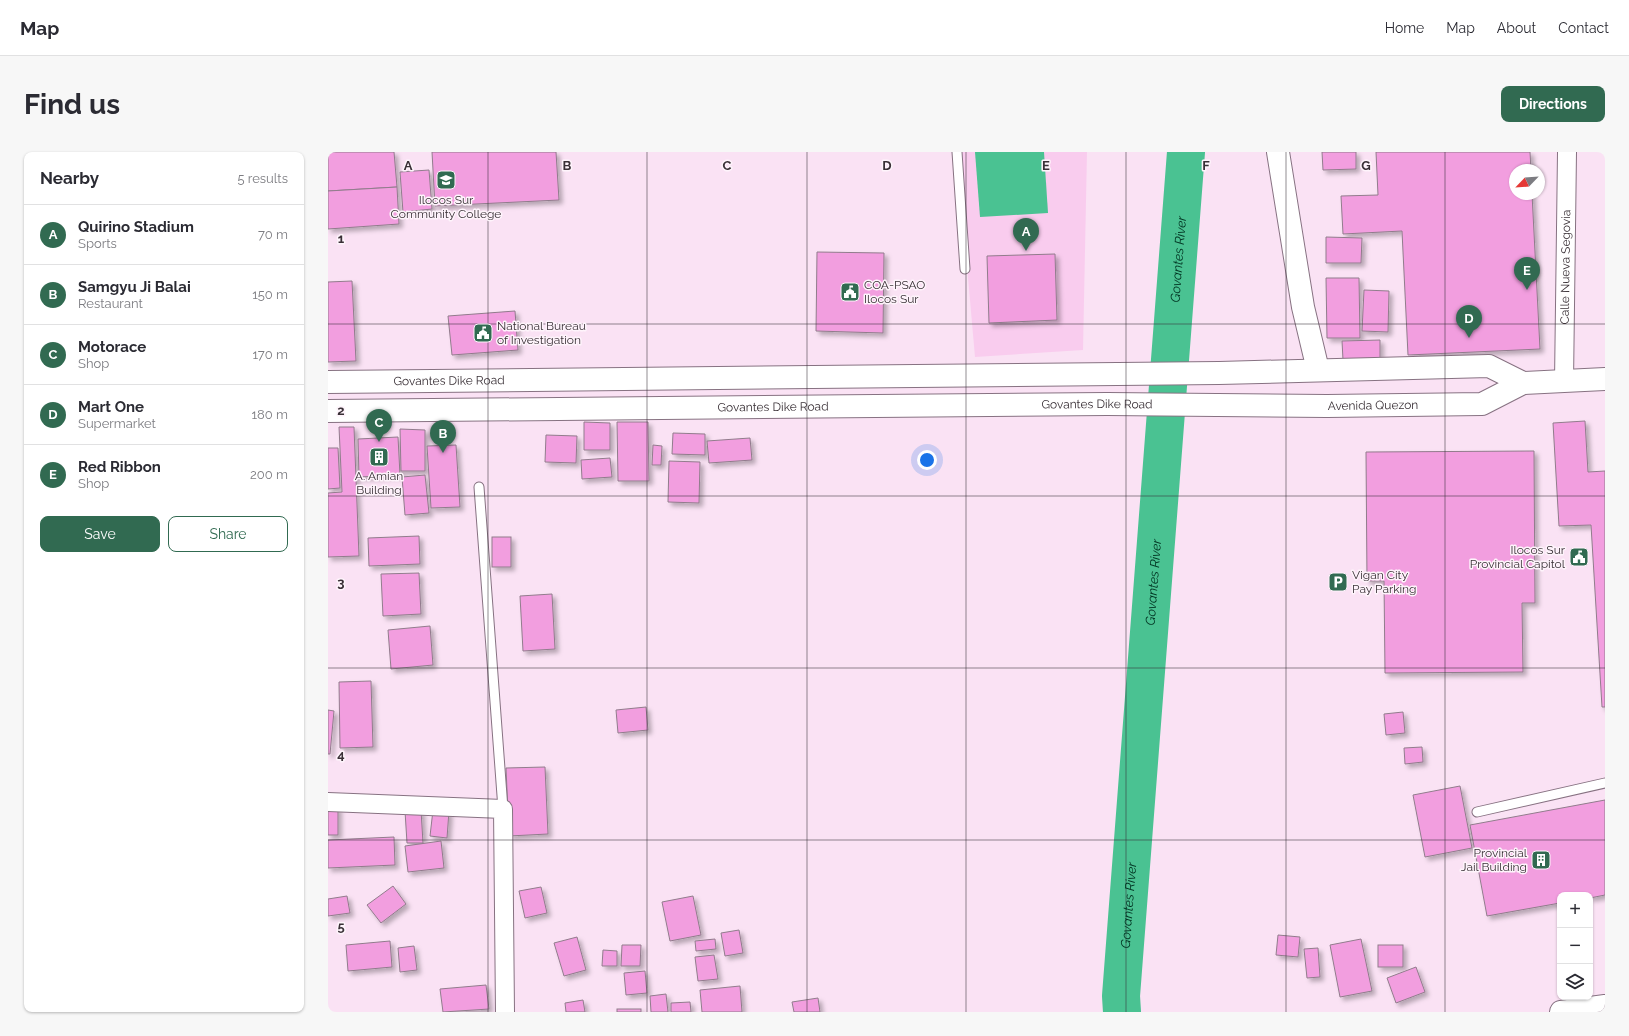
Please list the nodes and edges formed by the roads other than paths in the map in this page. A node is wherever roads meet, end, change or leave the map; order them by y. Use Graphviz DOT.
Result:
graph roads {
  1 [pos="957,152"];
  2 [pos="1278,152"];
  3 [pos="1567,152"];
  4 [pos="966,269"];
  5 [pos="1318,370"];
  6 [pos="1228,373"];
  7 [pos="1082,374"];
  8 [pos="762,378"];
  9 [pos="1605,379"];
  10 [pos="512,380"];
  11 [pos="328,382"];
  12 [pos="1564,382"];
  13 [pos="1523,383"];
  14 [pos="1227,404"];
  15 [pos="1082,405"];
  16 [pos="762,407"];
  17 [pos="512,409"];
  18 [pos="328,411"];
  19 [pos="479,487"];
  20 [pos="1605,783"];
  21 [pos="328,802"];
  22 [pos="503,809"];
  23 [pos="1477,812"];
  24 [pos="1597,1009"];
  25 [pos="505,1012"];
  26 [pos="1561,1012"];
  1 -- 4 [label="lane"];
  2 -- 5 [label="main road"];
  3 -- 12 [label="street, Calle Nueva Segovia"];
  5 -- 6 [label="main road, Avenida Quezon"];
  5 -- 13 [label="main road, Avenida Quezon"];
  6 -- 7 [label="main road, Govantes Dike Road"];
  6 -- 14 [label="main road"];
  7 -- 8 [label="main road, Govantes Dike Road"];
  7 -- 15 [label="main road"];
  8 -- 10 [label="main road, Govantes Dike Road"];
  8 -- 16 [label="main road"];
  9 -- 12 [label="main road, Avenida Quezon"];
  10 -- 11 [label="main road, Govantes Dike Road"];
  10 -- 17 [label="main road"];
  12 -- 13 [label="main road, Avenida Quezon"];
  13 -- 14 [label="main road, Avenida Quezon"];
  14 -- 15 [label="main road, Govantes Dike Road"];
  15 -- 16 [label="main road, Govantes Dike Road"];
  16 -- 17 [label="main road, Govantes Dike Road"];
  17 -- 18 [label="main road, Govantes Dike Road"];
  19 -- 22 [label="lane"];
  20 -- 23 [label="lane"];
  21 -- 22 [label="street"];
  22 -- 25 [label="street"];
  24 -- 26 [label="main road"];
}
